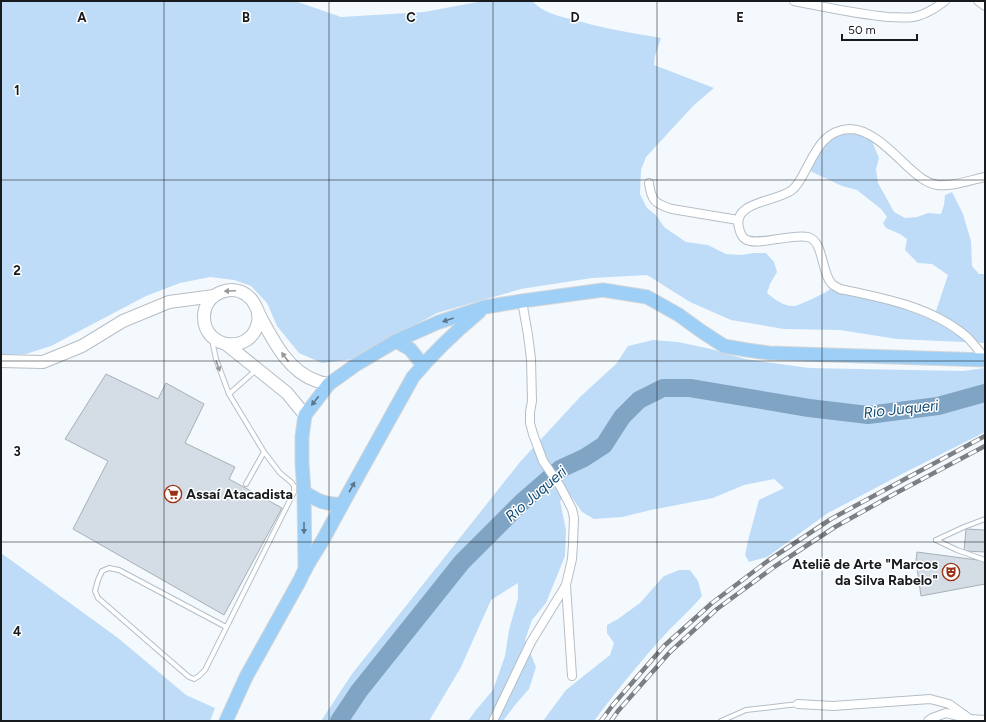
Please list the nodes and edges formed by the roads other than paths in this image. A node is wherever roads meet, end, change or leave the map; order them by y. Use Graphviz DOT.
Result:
graph roads {
  1 [pos="794,1"];
  2 [pos="945,1"];
  3 [pos="978,1"];
  4 [pos="985,6"];
  5 [pos="985,177"];
  6 [pos="649,183"];
  7 [pos="738,220"];
  8 [pos="214,296"];
  9 [pos="522,301"];
  10 [pos="485,307"];
  11 [pos="258,312"];
  12 [pos="211,336"];
  13 [pos="396,341"];
  14 [pos="226,344"];
  15 [pos="985,359"];
  16 [pos="1,361"];
  17 [pos="423,365"];
  18 [pos="256,370"];
  19 [pos="329,384"];
  20 [pos="228,394"];
  21 [pos="304,416"];
  22 [pos="264,452"];
  23 [pos="246,484"];
  24 [pos="304,492"];
  25 [pos="342,504"];
  26 [pos="985,519"];
  27 [pos="985,560"];
  28 [pos="304,570"];
  29 [pos="566,585"];
  30 [pos="226,627"];
  31 [pos="572,676"];
  32 [pos="798,704"];
  33 [pos="970,719"];
  34 [pos="985,720"];
  35 [pos="226,721"];
  36 [pos="493,721"];
  37 [pos="721,721"];
  38 [pos="928,721"];
  1 -- 2 [label="street"];
  3 -- 4 [label="street"];
  5 -- 7 [label="street"];
  6 -- 7 [label="street"];
  7 -- 15 [label="street"];
  11 -- 8 [label="main road, one-way"];
  8 -- 12 [label="main road"];
  8 -- 16 [label="main road"];
  9 -- 10 [label="main road"];
  9 -- 15 [label="main road"];
  9 -- 29 [label="street"];
  10 -- 13 [label="main road, one-way"];
  10 -- 17 [label="main road"];
  11 -- 14 [label="main road"];
  19 -- 11 [label="main road, one-way"];
  12 -- 14 [label="main road"];
  12 -- 20 [label="lane, one-way"];
  13 -- 17 [label="main road"];
  13 -- 19 [label="main road"];
  14 -- 18 [label="main road"];
  25 -- 17 [label="main road, one-way"];
  18 -- 20 [label="lane"];
  18 -- 21 [label="main road"];
  19 -- 21 [label="main road, one-way"];
  20 -- 22 [label="lane"];
  21 -- 24 [label="main road"];
  22 -- 23 [label="lane"];
  22 -- 30 [label="lane"];
  24 -- 25 [label="main road"];
  24 -- 28 [label="main road, one-way"];
  25 -- 28 [label="main road"];
  26 -- 27 [label="lane"];
  28 -- 35 [label="main road"];
  29 -- 31 [label="street"];
  29 -- 36 [label="street"];
  30 -- 30 [label="lane"];
  32 -- 33 [label="street"];
  32 -- 37 [label="lane"];
  33 -- 34 [label="street"];
  33 -- 38 [label="street"];
}
